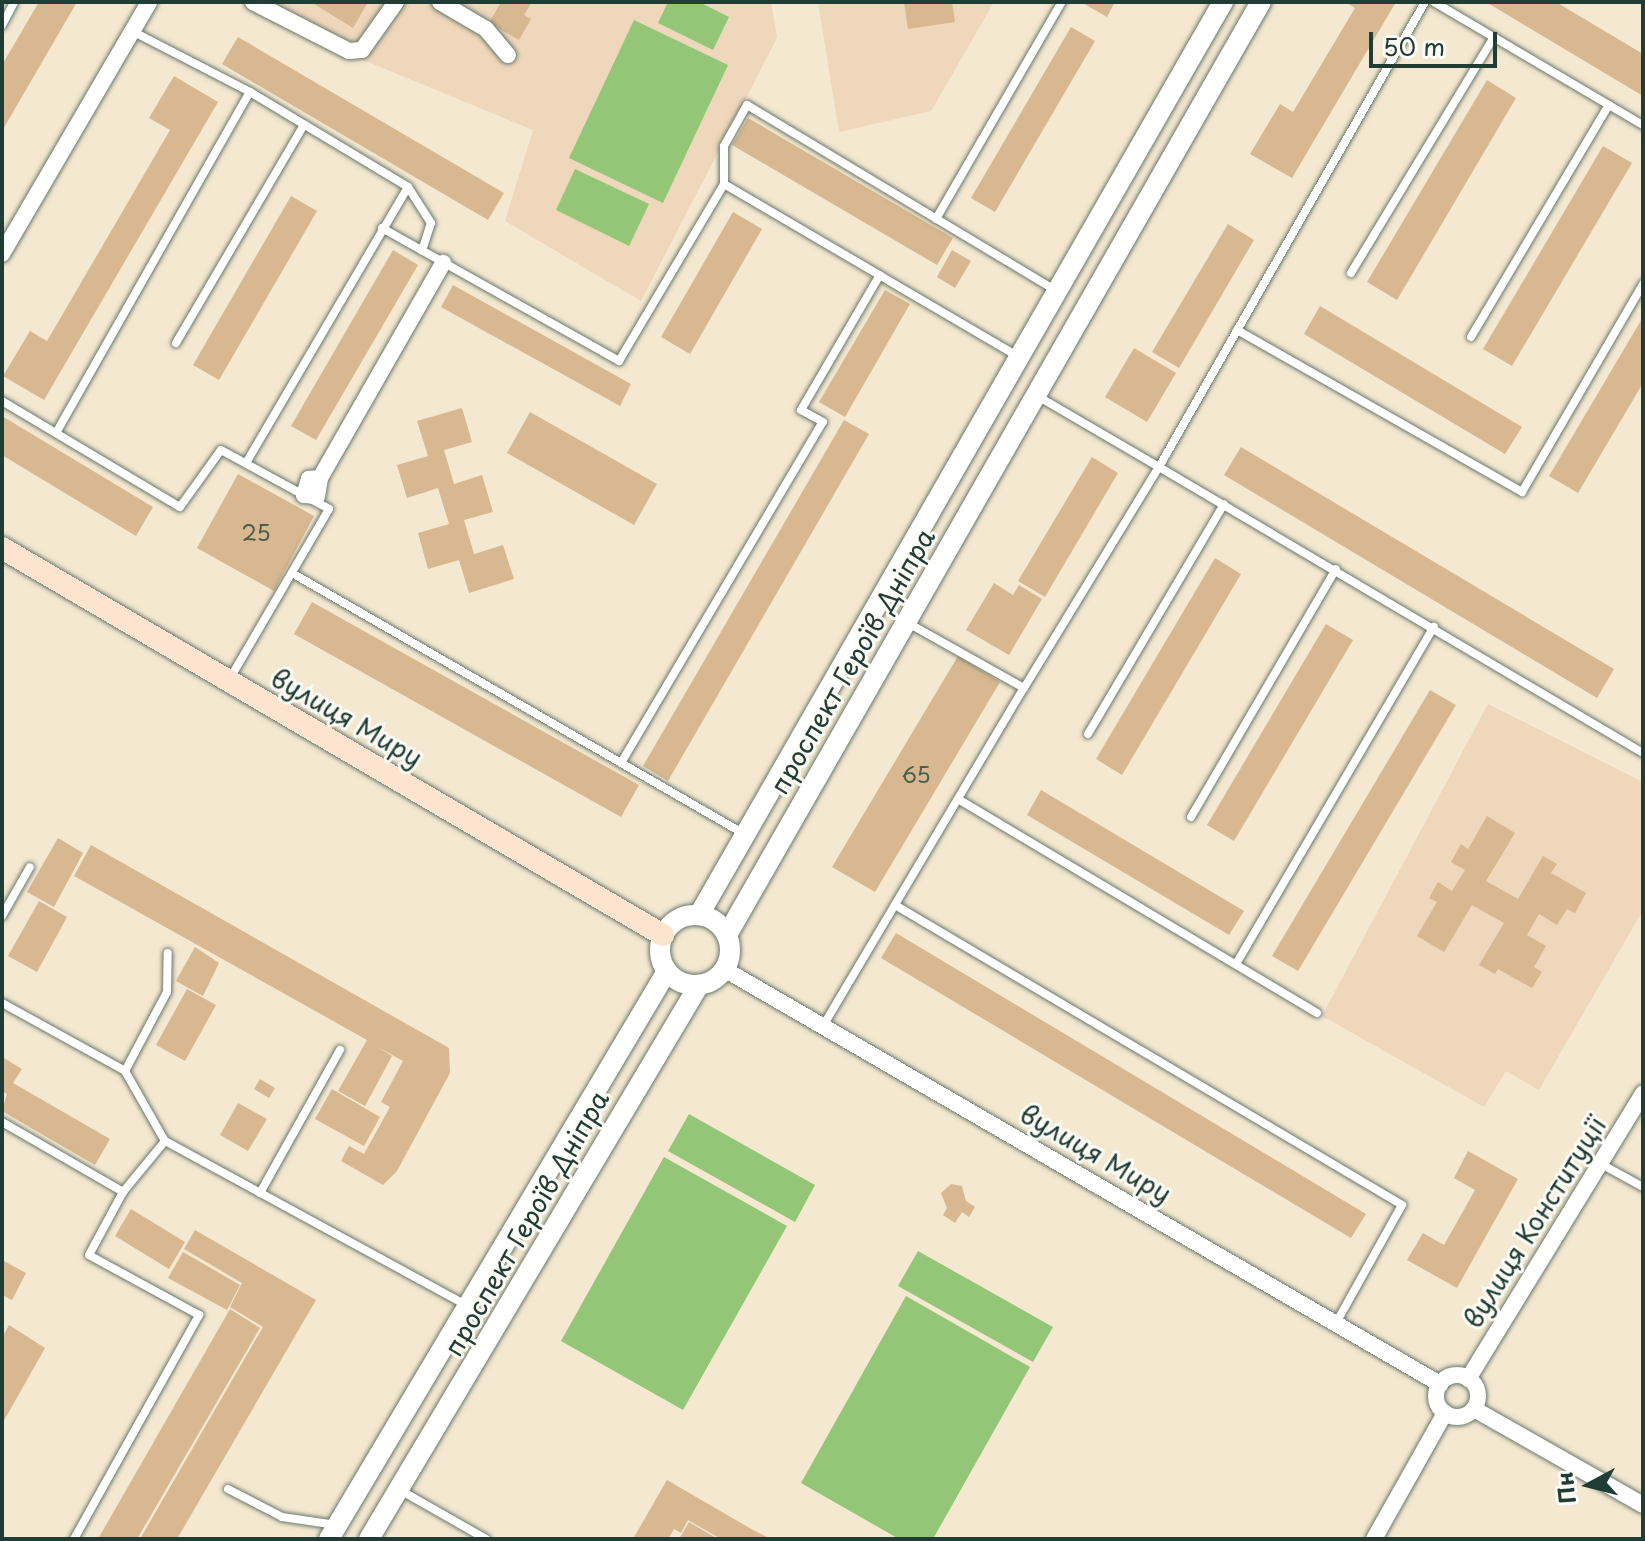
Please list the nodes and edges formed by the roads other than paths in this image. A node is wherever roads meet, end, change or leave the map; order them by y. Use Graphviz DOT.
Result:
graph roads {
  1 [pos="14,2"];
  2 [pos="149,2"];
  3 [pos="253,2"];
  4 [pos="396,2"];
  5 [pos="440,2"];
  6 [pos="1062,2"];
  7 [pos="1223,2"];
  8 [pos="1261,2"];
  9 [pos="1425,2"];
  10 [pos="1434,2"];
  11 [pos="2,25"];
  12 [pos="132,31"];
  13 [pos="1494,37"];
  14 [pos="508,55"];
  15 [pos="250,92"];
  16 [pos="1609,105"];
  17 [pos="304,125"];
  18 [pos="1643,125"];
  19 [pos="1144,139"];
  20 [pos="1173,156"];
  21 [pos="724,184"];
  22 [pos="408,187"];
  23 [pos="936,219"];
  24 [pos="382,228"];
  25 [pos="422,251"];
  26 [pos="2,254"];
  27 [pos="443,263"];
  28 [pos="1351,273"];
  29 [pos="880,275"];
  30 [pos="1643,284"];
  31 [pos="1056,292"];
  32 [pos="1237,330"];
  33 [pos="1471,337"];
  34 [pos="176,343"];
  35 [pos="1020,357"];
  36 [pos="1035,394"];
  37 [pos="2,401"];
  38 [pos="56,433"];
  39 [pos="973,438"];
  40 [pos="1000,456"];
  41 [pos="246,463"];
  42 [pos="1159,467"];
  43 [pos="304,495"];
  44 [pos="1224,504"];
  45 [pos="2,548"];
  46 [pos="1336,569"];
  47 [pos="292,573"];
  48 [pos="903,620"];
  49 [pos="1434,627"];
  50 [pos="228,680"];
  51 [pos="1024,688"];
  52 [pos="1088,734"];
  53 [pos="1643,753"];
  54 [pos="621,763"];
  55 [pos="958,799"];
  56 [pos="1191,817"];
  57 [pos="747,836"];
  58 [pos="30,867"];
  59 [pos="895,905"];
  60 [pos="699,915"];
  61 [pos="2,916"];
  62 [pos="663,935"];
  63 [pos="727,935"];
  64 [pos="168,953"];
  65 [pos="1236,964"];
  66 [pos="724,969"];
  67 [pos="667,971"];
  68 [pos="699,985"];
  69 [pos="2,1003"];
  70 [pos="1317,1013"];
  71 [pos="822,1026"];
  72 [pos="340,1050"];
  73 [pos="125,1071"];
  74 [pos="1643,1093"];
  75 [pos="2,1122"];
  76 [pos="165,1141"];
  77 [pos="1601,1164"];
  78 [pos="1643,1187"];
  79 [pos="123,1192"];
  80 [pos="260,1193"];
  81 [pos="470,1307"];
  82 [pos="1335,1325"];
  83 [pos="1468,1379"];
  84 [pos="1440,1384"];
  85 [pos="1474,1409"];
  86 [pos="1445,1413"];
  87 [pos="370,1470"];
  88 [pos="228,1489"];
  89 [pos="399,1490"];
  90 [pos="1643,1505"];
  91 [pos="333,1532"];
  92 [pos="74,1539"];
  93 [pos="369,1539"];
  94 [pos="486,1539"];
  95 [pos="1374,1539"];
  1 -- 11 [label="lane"];
  2 -- 12 [label="street"];
  3 -- 4 [label="street"];
  5 -- 14 [label="street"];
  6 -- 23 [label="lane"];
  7 -- 19 [label="street, проспект Героїв Дніпра"];
  8 -- 20 [label="street, проспект Героїв Дніпра"];
  9 -- 32 [label="lane"];
  10 -- 13 [label="lane"];
  12 -- 15 [label="lane"];
  12 -- 26 [label="street"];
  13 -- 16 [label="lane"];
  13 -- 28 [label="lane"];
  15 -- 17 [label="lane"];
  15 -- 38 [label="lane"];
  16 -- 18 [label="lane"];
  16 -- 33 [label="lane"];
  17 -- 22 [label="lane"];
  17 -- 34 [label="lane"];
  19 -- 20 [label="street"];
  19 -- 31 [label="street, проспект Героїв Дніпра"];
  20 -- 36 [label="street, проспект Героїв Дніпра"];
  21 -- 23 [label="lane"];
  21 -- 27 [label="lane"];
  21 -- 29 [label="lane"];
  22 -- 24 [label="lane"];
  22 -- 25 [label="lane"];
  23 -- 31 [label="lane"];
  24 -- 25 [label="lane"];
  24 -- 41 [label="lane"];
  25 -- 27 [label="lane"];
  27 -- 43 [label="street"];
  29 -- 35 [label="lane"];
  29 -- 54 [label="lane"];
  30 -- 32 [label="lane"];
  31 -- 35 [label="street, проспект Героїв Дніпра"];
  32 -- 42 [label="lane"];
  35 -- 39 [label="street, проспект Героїв Дніпра"];
  36 -- 40 [label="street, проспект Героїв Дніпра"];
  36 -- 42 [label="lane"];
  37 -- 38 [label="lane"];
  38 -- 41 [label="lane"];
  39 -- 40 [label="street"];
  39 -- 57 [label="street, проспект Героїв Дніпра"];
  40 -- 48 [label="street, проспект Героїв Дніпра"];
  41 -- 43 [label="lane"];
  42 -- 44 [label="lane"];
  42 -- 51 [label="lane"];
  43 -- 47 [label="lane"];
  44 -- 46 [label="lane"];
  44 -- 52 [label="lane"];
  45 -- 50 [label="main road, вулиця Миру"];
  46 -- 49 [label="lane"];
  46 -- 56 [label="lane"];
  47 -- 50 [label="lane"];
  47 -- 54 [label="lane"];
  48 -- 51 [label="lane"];
  48 -- 63 [label="street, проспект Героїв Дніпра"];
  49 -- 53 [label="lane"];
  49 -- 65 [label="lane"];
  50 -- 62 [label="main road, вулиця Миру"];
  51 -- 55 [label="lane"];
  54 -- 57 [label="lane"];
  55 -- 59 [label="lane"];
  55 -- 65 [label="lane"];
  57 -- 60 [label="street, проспект Героїв Дніпра"];
  58 -- 61 [label="lane"];
  59 -- 71 [label="lane"];
  59 -- 82 [label="lane"];
  60 -- 62 [label="street"];
  60 -- 63 [label="street"];
  62 -- 67 [label="street"];
  63 -- 66 [label="street"];
  64 -- 73 [label="lane"];
  65 -- 70 [label="lane"];
  66 -- 68 [label="street"];
  66 -- 71 [label="street, вулиця Миру"];
  67 -- 68 [label="street"];
  67 -- 81 [label="street, проспект Героїв Дніпра"];
  68 -- 89 [label="street, проспект Героїв Дніпра"];
  69 -- 73 [label="lane"];
  71 -- 82 [label="street, вулиця Миру"];
  72 -- 80 [label="lane"];
  73 -- 76 [label="lane"];
  74 -- 77 [label="street, вулиця Конституції"];
  75 -- 79 [label="lane"];
  76 -- 79 [label="lane"];
  76 -- 80 [label="lane"];
  77 -- 78 [label="lane"];
  77 -- 83 [label="street, вулиця Конституції"];
  79 -- 92 [label="lane"];
  80 -- 81 [label="lane"];
  81 -- 87 [label="street, проспект Героїв Дніпра"];
  82 -- 84 [label="street, вулиця Миру"];
  83 -- 84 [label="street"];
  83 -- 85 [label="street"];
  84 -- 86 [label="street"];
  85 -- 86 [label="street"];
  85 -- 90 [label="street"];
  86 -- 95 [label="street"];
  87 -- 89 [label="street"];
  87 -- 91 [label="street, проспект Героїв Дніпра"];
  88 -- 91 [label="lane"];
  89 -- 93 [label="street, проспект Героїв Дніпра"];
  89 -- 94 [label="lane"];
}
